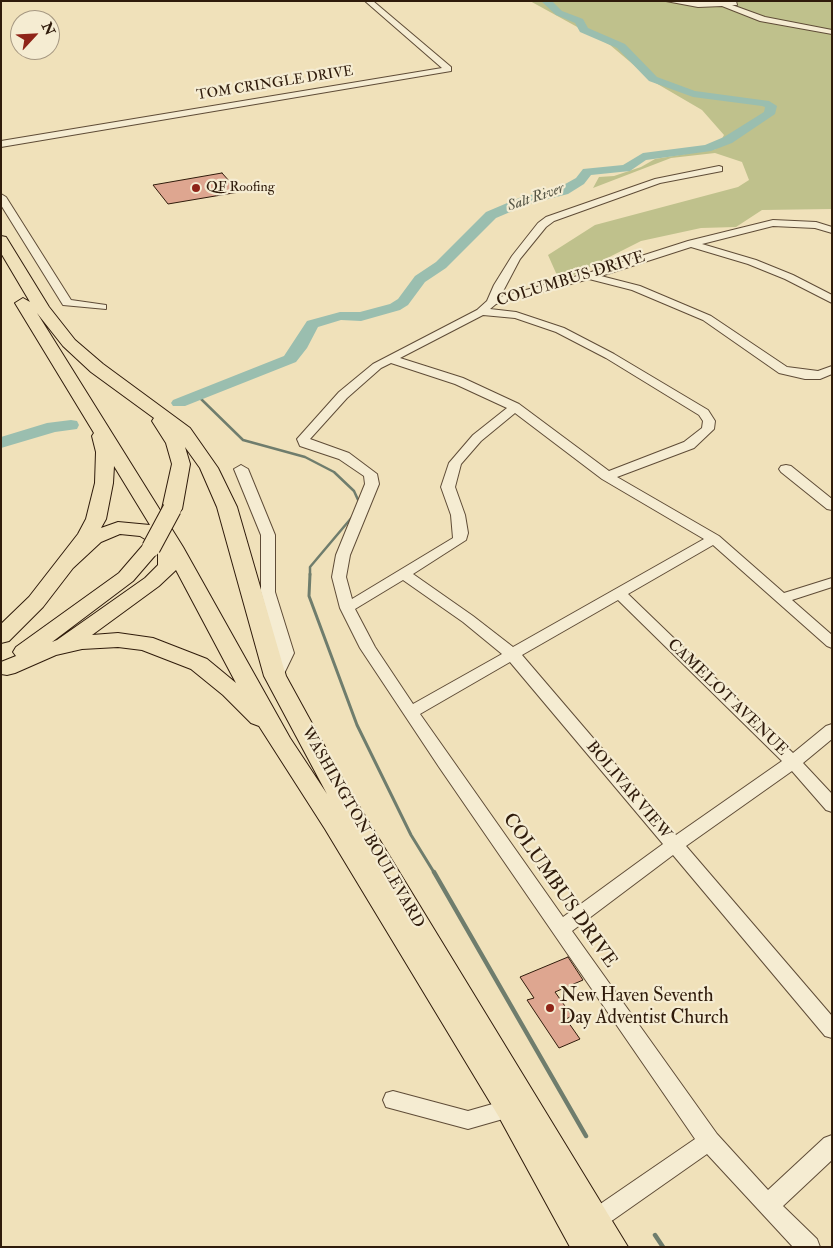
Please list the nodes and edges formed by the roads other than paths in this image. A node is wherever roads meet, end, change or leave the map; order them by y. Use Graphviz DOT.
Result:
graph roads {
  1 [pos="368,1"];
  2 [pos="669,1"];
  3 [pos="742,1"];
  4 [pos="725,5"];
  5 [pos="832,32"];
  6 [pos="1,144"];
  7 [pos="719,169"];
  8 [pos="1,197"];
  9 [pos="832,230"];
  10 [pos="1,240"];
  11 [pos="692,243"];
  12 [pos="1,269"];
  13 [pos="589,276"];
  14 [pos="832,300"];
  15 [pos="102,307"];
  16 [pos="487,307"];
  17 [pos="390,359"];
  18 [pos="832,369"];
  19 [pos="144,403"];
  20 [pos="515,406"];
  21 [pos="97,424"];
  22 [pos="241,469"];
  23 [pos="786,469"];
  24 [pos="607,476"];
  25 [pos="832,506"];
  26 [pos="714,539"];
  27 [pos="62,567"];
  28 [pos="404,574"];
  29 [pos="832,582"];
  30 [pos="619,593"];
  31 [pos="781,599"];
  32 [pos="347,608"];
  33 [pos="1,636"];
  34 [pos="832,643"];
  35 [pos="58,648"];
  36 [pos="512,654"];
  37 [pos="4,670"];
  38 [pos="275,676"];
  39 [pos="411,712"];
  40 [pos="832,730"];
  41 [pos="280,742"];
  42 [pos="793,762"];
  43 [pos="832,806"];
  44 [pos="674,845"];
  45 [pos="561,929"];
  46 [pos="832,1030"];
  47 [pos="393,1100"];
  48 [pos="510,1108"];
  49 [pos="709,1141"];
  50 [pos="832,1145"];
  51 [pos="767,1205"];
  52 [pos="591,1233"];
  53 [pos="612,1247"];
  54 [pos="809,1247"];
  1 -- 6 [label="street, TOM CRINGLE DRIVE"];
  2 -- 4 [label="street"];
  3 -- 4 [label="street"];
  4 -- 5 [label="street"];
  7 -- 16 [label="street"];
  8 -- 15 [label="street"];
  9 -- 11 [label="street, COLUMBUS DRIVE"];
  10 -- 19 [label="highway"];
  11 -- 13 [label="street, COLUMBUS DRIVE"];
  11 -- 14 [label="street"];
  12 -- 21 [label="highway, WASHINGTON BOULEVARD"];
  13 -- 16 [label="street, COLUMBUS DRIVE"];
  13 -- 18 [label="street"];
  16 -- 17 [label="street, COLUMBUS DRIVE"];
  16 -- 24 [label="street"];
  17 -- 20 [label="street"];
  17 -- 32 [label="street, COLUMBUS DRIVE"];
  19 -- 37 [label="highway, bridge"];
  19 -- 38 [label="highway, WASHINGTON BOULEVARD"];
  20 -- 24 [label="street"];
  20 -- 28 [label="street"];
  21 -- 27 [label="highway"];
  21 -- 41 [label="highway, WASHINGTON BOULEVARD"];
  22 -- 38 [label="street"];
  23 -- 25 [label="street"];
  24 -- 26 [label="street"];
  26 -- 30 [label="street"];
  26 -- 31 [label="street"];
  27 -- 33 [label="highway"];
  27 -- 35 [label="highway"];
  28 -- 32 [label="street"];
  28 -- 36 [label="street, BOLIVAR VIEW"];
  29 -- 31 [label="street"];
  30 -- 36 [label="street"];
  30 -- 42 [label="street, CAMELOT AVENUE"];
  31 -- 34 [label="street"];
  32 -- 39 [label="street, COLUMBUS DRIVE"];
  35 -- 37 [label="highway"];
  35 -- 41 [label="highway"];
  36 -- 39 [label="street"];
  36 -- 44 [label="street, BOLIVAR VIEW"];
  38 -- 52 [label="highway, WASHINGTON BOULEVARD"];
  39 -- 45 [label="street, COLUMBUS DRIVE"];
  40 -- 42 [label="street"];
  41 -- 48 [label="highway, WASHINGTON BOULEVARD"];
  42 -- 43 [label="street, CAMELOT AVENUE"];
  42 -- 44 [label="street"];
  44 -- 45 [label="street"];
  44 -- 46 [label="street, BOLIVAR VIEW"];
  45 -- 49 [label="street, COLUMBUS DRIVE"];
  47 -- 48 [label="street"];
  48 -- 52 [label="highway, WASHINGTON BOULEVARD"];
  49 -- 51 [label="street, COLUMBUS DRIVE"];
  49 -- 52 [label="street"];
  50 -- 51 [label="street"];
  51 -- 54 [label="street, COLUMBUS DRIVE"];
  52 -- 53 [label="highway, WASHINGTON BOULEVARD"];
}
